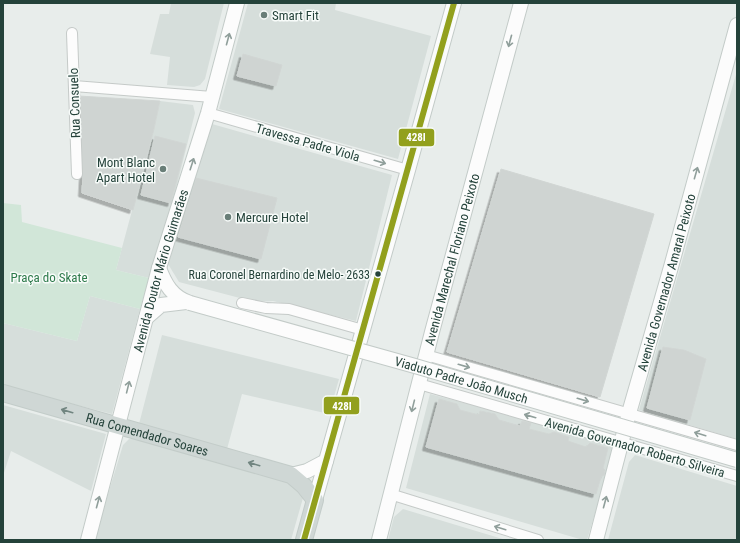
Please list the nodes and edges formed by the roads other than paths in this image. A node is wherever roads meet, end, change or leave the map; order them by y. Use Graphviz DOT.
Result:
graph roads {
  1 [pos="238,3"];
  2 [pos="454,3"];
  3 [pos="521,3"];
  4 [pos="737,25"];
  5 [pos="72,33"];
  6 [pos="74,86"];
  7 [pos="212,97"];
  8 [pos="208,113"];
  9 [pos="408,170"];
  10 [pos="77,174"];
  11 [pos="159,268"];
  12 [pos="188,302"];
  13 [pos="242,303"];
  14 [pos="146,318"];
  15 [pos="363,330"];
  16 [pos="426,355"];
  17 [pos="419,384"];
  18 [pos="3,393"];
  19 [pos="629,413"];
  20 [pos="118,425"];
  21 [pos="621,443"];
  22 [pos="737,445"];
  23 [pos="737,460"];
  24 [pos="326,461"];
  25 [pos="291,475"];
  26 [pos="737,476"];
  27 [pos="390,494"];
  28 [pos="315,500"];
  29 [pos="88,540"];
  30 [pos="304,540"];
  31 [pos="379,540"];
  32 [pos="538,540"];
  33 [pos="596,540"];
  7 -- 1 [label="main road, Avenida Doutor Mário Guimarães, one-way"];
  2 -- 9 [label="main road"];
  3 -- 16 [label="main road, Avenida Marechal Floriano Peixoto, one-way"];
  19 -- 4 [label="main road, Avenida Governador Amaral Peixoto, one-way"];
  5 -- 6 [label="street, Rua Consuelo"];
  6 -- 7 [label="street"];
  6 -- 10 [label="street, Rua Consuelo"];
  7 -- 8 [label="main road, Avenida Doutor Mário Guimarães"];
  8 -- 9 [label="street, Travessa Padre Viola, one-way"];
  11 -- 8 [label="main road, Avenida Doutor Mário Guimarães, one-way"];
  9 -- 15 [label="main road"];
  11 -- 12 [label="main road, Viaduto Padre João Musch"];
  11 -- 14 [label="main road, Avenida Doutor Mário Guimarães"];
  12 -- 14 [label="main road, Viaduto Padre João Musch"];
  12 -- 23 [label="main road, Viaduto Padre João Musch, bridge"];
  13 -- 15 [label="street"];
  20 -- 14 [label="main road, Avenida Doutor Mário Guimarães, one-way"];
  15 -- 24 [label="main road"];
  16 -- 17 [label="main road, Avenida Marechal Floriano Peixoto"];
  16 -- 19 [label="street, one-way"];
  21 -- 17 [label="street, Avenida Governador Roberto Silveira, one-way"];
  17 -- 27 [label="main road, Avenida Marechal Floriano Peixoto, one-way"];
  20 -- 18 [label="main road, Rua Comendador Soares, one-way"];
  19 -- 21 [label="main road, Avenida Governador Amaral Peixoto"];
  22 -- 19 [label="street, one-way"];
  25 -- 20 [label="main road, Rua Comendador Soares, one-way"];
  29 -- 20 [label="main road, Avenida Doutor Mário Guimarães, one-way"];
  21 -- 26 [label="street, Avenida Governador Roberto Silveira"];
  33 -- 21 [label="main road, Avenida Governador Amaral Peixoto, one-way"];
  24 -- 25 [label="main road"];
  24 -- 28 [label="main road"];
  25 -- 28 [label="main road, Rua Comendador Soares"];
  27 -- 31 [label="main road, Avenida Marechal Floriano Peixoto"];
  32 -- 27 [label="street, one-way"];
  28 -- 30 [label="main road"];
}
